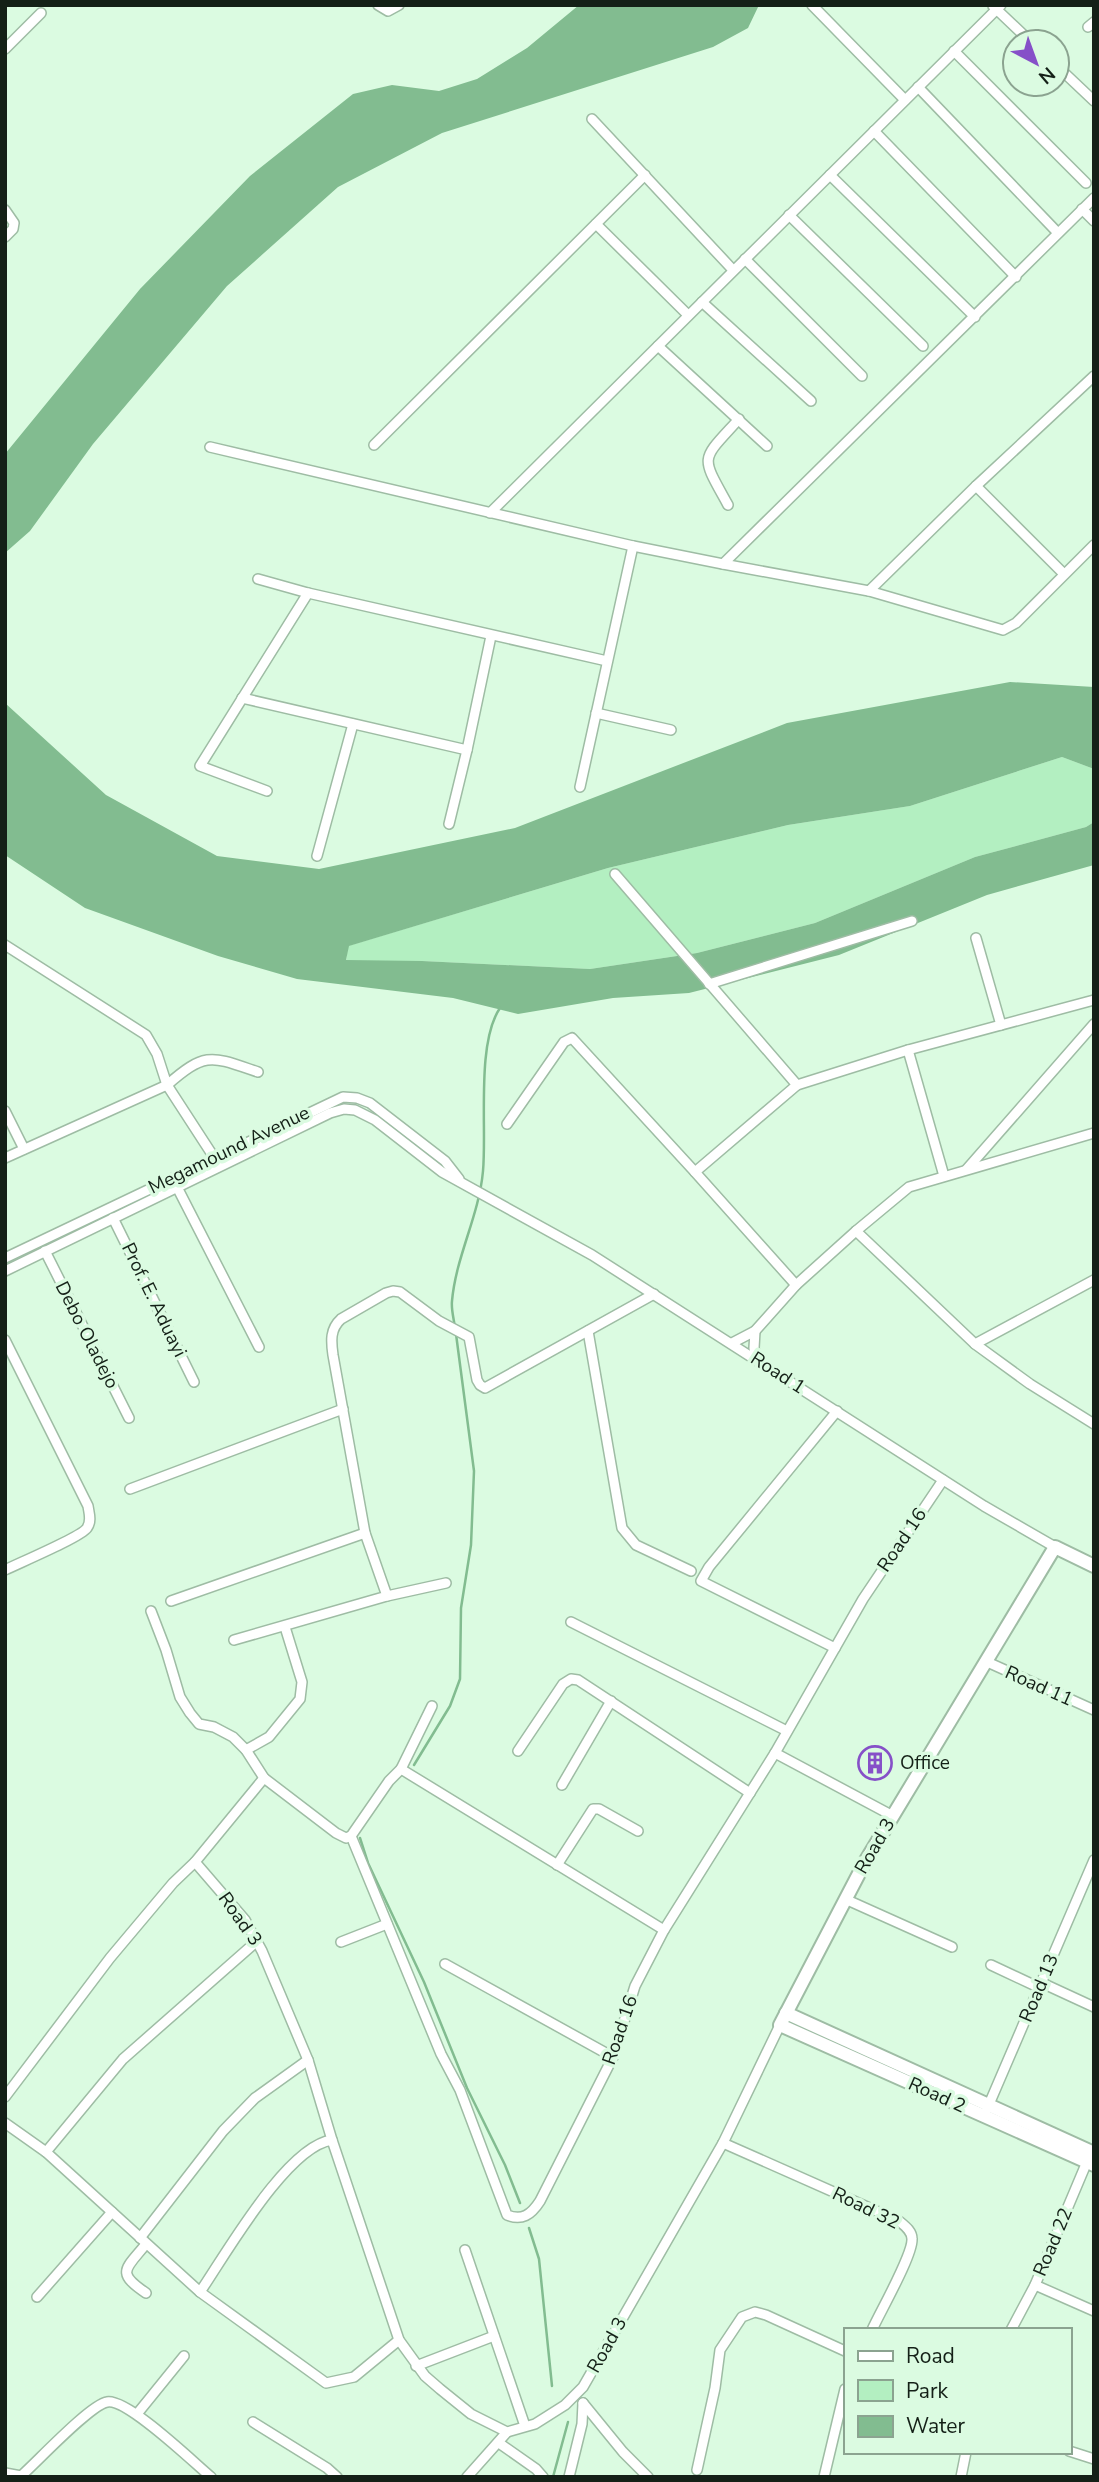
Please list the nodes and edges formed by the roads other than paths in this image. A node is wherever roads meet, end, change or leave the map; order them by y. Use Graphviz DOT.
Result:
graph roads {
  1 [pos="378,5"];
  2 [pos="399,5"];
  3 [pos="812,5"];
  4 [pos="996,7"];
  5 [pos="41,13"];
  6 [pos="1017,28"];
  7 [pos="5,49"];
  8 [pos="954,51"];
  9 [pos="1071,79"];
  10 [pos="918,87"];
  11 [pos="905,100"];
  12 [pos="1094,101"];
  13 [pos="592,119"];
  14 [pos="874,131"];
  15 [pos="645,175"];
  16 [pos="830,175"];
  17 [pos="1086,183"];
  18 [pos="1094,198"];
  19 [pos="1082,209"];
  20 [pos="5,210"];
  21 [pos="789,215"];
  22 [pos="1094,221"];
  23 [pos="596,224"];
  24 [pos="1058,233"];
  25 [pos="5,237"];
  26 [pos="745,259"];
  27 [pos="733,270"];
  28 [pos="1016,277"];
  29 [pos="702,302"];
  30 [pos="688,314"];
  31 [pos="975,317"];
  32 [pos="658,346"];
  33 [pos="923,346"];
  34 [pos="862,376"];
  35 [pos="1094,376"];
  36 [pos="811,401"];
  37 [pos="739,419"];
  38 [pos="374,445"];
  39 [pos="767,446"];
  40 [pos="210,447"];
  41 [pos="976,486"];
  42 [pos="728,505"];
  43 [pos="490,513"];
  44 [pos="1094,545"];
  45 [pos="633,546"];
  46 [pos="723,564"];
  47 [pos="1064,574"];
  48 [pos="258,579"];
  49 [pos="869,591"];
  50 [pos="308,593"];
  51 [pos="491,636"];
  52 [pos="607,660"];
  53 [pos="242,698"];
  54 [pos="596,713"];
  55 [pos="353,724"];
  56 [pos="671,730"];
  57 [pos="467,750"];
  58 [pos="580,787"];
  59 [pos="267,791"];
  60 [pos="449,824"];
  61 [pos="317,856"];
  62 [pos="615,874"];
  63 [pos="912,921"];
  64 [pos="976,937"];
  65 [pos="5,945"];
  66 [pos="709,984"];
  67 [pos="1094,1000"];
  68 [pos="1094,1024"];
  69 [pos="1001,1025"];
  70 [pos="908,1050"];
  71 [pos="258,1072"];
  72 [pos="167,1085"];
  73 [pos="797,1085"];
  74 [pos="5,1111"];
  75 [pos="507,1124"];
  76 [pos="1094,1133"];
  77 [pos="24,1149"];
  78 [pos="215,1157"];
  79 [pos="5,1158"];
  80 [pos="445,1161"];
  81 [pos="221,1167"];
  82 [pos="967,1169"];
  83 [pos="442,1172"];
  84 [pos="695,1172"];
  85 [pos="944,1176"];
  86 [pos="465,1183"];
  87 [pos="178,1189"];
  88 [pos="113,1218"];
  89 [pos="856,1231"];
  90 [pos="45,1251"];
  91 [pos="5,1258"];
  92 [pos="5,1271"];
  93 [pos="1094,1280"];
  94 [pos="796,1285"];
  95 [pos="654,1294"];
  96 [pos="588,1331"];
  97 [pos="755,1331"];
  98 [pos="6,1343"];
  99 [pos="732,1343"];
  100 [pos="975,1345"];
  101 [pos="258,1347"];
  102 [pos="757,1360"];
  103 [pos="194,1382"];
  104 [pos="343,1409"];
  105 [pos="837,1411"];
  106 [pos="129,1418"];
  107 [pos="1094,1423"];
  108 [pos="943,1480"];
  109 [pos="130,1489"];
  110 [pos="365,1533"];
  111 [pos="1055,1547"];
  112 [pos="1094,1566"];
  113 [pos="5,1570"];
  114 [pos="691,1571"];
  115 [pos="446,1583"];
  116 [pos="387,1596"];
  117 [pos="171,1601"];
  118 [pos="151,1611"];
  119 [pos="571,1622"];
  120 [pos="285,1626"];
  121 [pos="234,1640"];
  122 [pos="835,1648"];
  123 [pos="985,1661"];
  124 [pos="611,1701"];
  125 [pos="432,1706"];
  126 [pos="1094,1710"];
  127 [pos="787,1731"];
  128 [pos="246,1750"];
  129 [pos="518,1751"];
  130 [pos="775,1753"];
  131 [pos="401,1769"];
  132 [pos="264,1778"];
  133 [pos="562,1785"];
  134 [pos="750,1793"];
  135 [pos="893,1815"];
  136 [pos="638,1831"];
  137 [pos="351,1836"];
  138 [pos="1094,1860"];
  139 [pos="195,1862"];
  140 [pos="557,1865"];
  141 [pos="845,1899"];
  142 [pos="387,1924"];
  143 [pos="664,1930"];
  144 [pos="257,1941"];
  145 [pos="341,1942"];
  146 [pos="952,1947"];
  147 [pos="446,1964"];
  148 [pos="991,1965"];
  149 [pos="1041,1985"];
  150 [pos="1094,2007"];
  151 [pos="783,2019"];
  152 [pos="613,2057"];
  153 [pos="308,2060"];
  154 [pos="5,2097"];
  155 [pos="987,2111"];
  156 [pos="5,2123"];
  157 [pos="332,2140"];
  158 [pos="723,2143"];
  159 [pos="46,2152"];
  160 [pos="1092,2158"];
  161 [pos="112,2212"];
  162 [pos="143,2241"];
  163 [pos="465,2250"];
  164 [pos="1035,2285"];
  165 [pos="200,2292"];
  166 [pos="146,2293"];
  167 [pos="37,2297"];
  168 [pos="1094,2311"];
  169 [pos="873,2328"];
  170 [pos="1013,2328"];
  171 [pos="494,2336"];
  172 [pos="399,2340"];
  173 [pos="844,2351"];
  174 [pos="184,2356"];
  175 [pos="416,2366"];
  176 [pos="583,2387"];
  177 [pos="844,2393"];
  178 [pos="583,2403"];
  179 [pos="137,2414"];
  180 [pos="253,2422"];
  181 [pos="525,2426"];
  182 [pos="507,2432"];
  183 [pos="499,2443"];
  184 [pos="1071,2452"];
  185 [pos="966,2454"];
  186 [pos="1094,2459"];
  187 [pos="697,2470"];
  188 [pos="5,2473"];
  189 [pos="22,2477"];
  190 [pos="211,2477"];
  191 [pos="337,2477"];
  192 [pos="467,2477"];
  193 [pos="543,2477"];
  194 [pos="569,2477"];
  195 [pos="648,2477"];
  196 [pos="824,2477"];
  197 [pos="961,2477"];
  1 -- 2 [label="street"];
  3 -- 11 [label="street"];
  4 -- 6 [label="street"];
  4 -- 8 [label="street"];
  5 -- 7 [label="street"];
  8 -- 10 [label="street"];
  8 -- 17 [label="street"];
  9 -- 12 [label="street"];
  10 -- 11 [label="street"];
  10 -- 24 [label="street"];
  11 -- 14 [label="street"];
  13 -- 15 [label="street"];
  14 -- 16 [label="street"];
  14 -- 28 [label="street"];
  15 -- 23 [label="street"];
  15 -- 27 [label="street"];
  16 -- 21 [label="street"];
  16 -- 31 [label="street"];
  18 -- 19 [label="street"];
  19 -- 22 [label="street"];
  19 -- 24 [label="street"];
  20 -- 25 [label="street"];
  21 -- 26 [label="street"];
  21 -- 33 [label="street"];
  23 -- 30 [label="street"];
  23 -- 38 [label="street"];
  24 -- 28 [label="street"];
  26 -- 27 [label="street"];
  26 -- 34 [label="street"];
  27 -- 29 [label="street"];
  28 -- 31 [label="street"];
  29 -- 30 [label="street"];
  29 -- 36 [label="street"];
  30 -- 32 [label="street"];
  31 -- 46 [label="street"];
  32 -- 37 [label="street"];
  32 -- 43 [label="street"];
  35 -- 41 [label="street"];
  37 -- 39 [label="street"];
  37 -- 42 [label="street"];
  40 -- 43 [label="street"];
  41 -- 47 [label="street"];
  41 -- 49 [label="street"];
  43 -- 45 [label="street"];
  44 -- 47 [label="street"];
  45 -- 46 [label="street"];
  45 -- 52 [label="street"];
  46 -- 49 [label="street"];
  47 -- 49 [label="street"];
  48 -- 50 [label="street"];
  50 -- 51 [label="street"];
  50 -- 53 [label="street"];
  51 -- 52 [label="street"];
  51 -- 57 [label="street"];
  52 -- 54 [label="street"];
  53 -- 55 [label="street"];
  53 -- 59 [label="street"];
  54 -- 56 [label="street"];
  54 -- 58 [label="street"];
  55 -- 57 [label="street"];
  55 -- 61 [label="street"];
  57 -- 60 [label="street"];
  62 -- 66 [label="street"];
  63 -- 66 [label="street"];
  64 -- 69 [label="street"];
  65 -- 72 [label="street"];
  66 -- 73 [label="street"];
  67 -- 69 [label="street"];
  68 -- 82 [label="street"];
  69 -- 70 [label="street"];
  70 -- 73 [label="street"];
  70 -- 85 [label="street"];
  71 -- 72 [label="street"];
  72 -- 77 [label="street"];
  72 -- 78 [label="street"];
  73 -- 84 [label="street"];
  74 -- 77 [label="street"];
  75 -- 84 [label="street"];
  76 -- 82 [label="street"];
  77 -- 79 [label="street"];
  78 -- 80 [label="street, Megamound Avenue"];
  78 -- 81 [label="street"];
  78 -- 91 [label="street, Megamound Avenue"];
  80 -- 86 [label="street, Road 1"];
  81 -- 83 [label="street, Megamound Avenue"];
  81 -- 87 [label="street, Megamound Avenue"];
  82 -- 85 [label="street"];
  83 -- 86 [label="street, Road 1"];
  84 -- 94 [label="street"];
  85 -- 89 [label="street"];
  86 -- 95 [label="street, Road 1"];
  87 -- 88 [label="street, Megamound Avenue"];
  87 -- 101 [label="street"];
  88 -- 90 [label="street, Megamound Avenue"];
  88 -- 103 [label="street, Prof. E. Aduayi"];
  89 -- 94 [label="street"];
  89 -- 100 [label="street"];
  90 -- 92 [label="street, Megamound Avenue"];
  90 -- 106 [label="street, Debo Oladejo"];
  93 -- 100 [label="street"];
  94 -- 97 [label="street"];
  95 -- 96 [label="street"];
  95 -- 99 [label="street, Road 1"];
  96 -- 104 [label="street"];
  96 -- 114 [label="street"];
  97 -- 99 [label="street"];
  97 -- 102 [label="street"];
  98 -- 113 [label="street"];
  99 -- 102 [label="street, Road 1"];
  100 -- 107 [label="street"];
  102 -- 105 [label="street, Road 1"];
  104 -- 109 [label="street"];
  104 -- 110 [label="street"];
  105 -- 108 [label="street, Road 1"];
  105 -- 122 [label="street"];
  108 -- 111 [label="street, Road 1"];
  108 -- 122 [label="street, Road 16"];
  110 -- 116 [label="street"];
  110 -- 117 [label="street"];
  111 -- 112 [label="street, Road 1"];
  111 -- 123 [label="street, Road 3"];
  115 -- 116 [label="street"];
  116 -- 120 [label="street"];
  118 -- 128 [label="street"];
  119 -- 127 [label="street"];
  120 -- 121 [label="street"];
  120 -- 128 [label="street"];
  122 -- 127 [label="street, Road 16"];
  123 -- 126 [label="street, Road 11"];
  123 -- 135 [label="street, Road 3"];
  124 -- 129 [label="street"];
  124 -- 133 [label="street"];
  124 -- 134 [label="street"];
  125 -- 131 [label="street"];
  127 -- 130 [label="street, Road 16"];
  128 -- 132 [label="street"];
  130 -- 134 [label="street, Road 16"];
  130 -- 135 [label="street"];
  131 -- 137 [label="street"];
  131 -- 140 [label="street"];
  132 -- 137 [label="street"];
  132 -- 139 [label="street"];
  134 -- 143 [label="street, Road 16"];
  135 -- 141 [label="street, Road 3"];
  136 -- 140 [label="street"];
  137 -- 142 [label="street, Road 16"];
  138 -- 149 [label="street, Road 13"];
  139 -- 144 [label="street, Road 3"];
  139 -- 154 [label="street"];
  140 -- 143 [label="street"];
  141 -- 146 [label="street"];
  141 -- 151 [label="street, Road 3"];
  142 -- 145 [label="street"];
  142 -- 152 [label="street, Road 16"];
  143 -- 152 [label="street, Road 16"];
  144 -- 153 [label="street, Road 3"];
  144 -- 159 [label="street"];
  147 -- 152 [label="street"];
  148 -- 149 [label="street"];
  149 -- 150 [label="street"];
  149 -- 155 [label="street, Road 13"];
  151 -- 155 [label="street, Road 2"];
  151 -- 158 [label="street, Road 3"];
  153 -- 157 [label="street, Road 3"];
  153 -- 162 [label="street"];
  155 -- 160 [label="street, Road 2"];
  156 -- 159 [label="street"];
  157 -- 165 [label="street"];
  157 -- 172 [label="street, Road 3"];
  158 -- 169 [label="street, Road 32"];
  158 -- 176 [label="street, Road 3"];
  159 -- 161 [label="street"];
  160 -- 164 [label="street, Road 22"];
  161 -- 162 [label="street"];
  161 -- 167 [label="street"];
  162 -- 165 [label="street"];
  162 -- 166 [label="street"];
  163 -- 171 [label="street"];
  164 -- 168 [label="street"];
  164 -- 170 [label="street, Road 22"];
  165 -- 172 [label="street"];
  171 -- 175 [label="street"];
  171 -- 181 [label="street"];
  172 -- 175 [label="street, Road 3"];
  173 -- 187 [label="street"];
  174 -- 179 [label="street"];
  175 -- 182 [label="street, Road 3"];
  176 -- 178 [label="street"];
  176 -- 181 [label="street, Road 3"];
  177 -- 196 [label="street"];
  178 -- 194 [label="street"];
  178 -- 195 [label="street"];
  179 -- 189 [label="street"];
  179 -- 190 [label="street"];
  180 -- 191 [label="street"];
  181 -- 182 [label="street, Road 3"];
  182 -- 183 [label="street"];
  183 -- 192 [label="street"];
  183 -- 193 [label="street"];
  184 -- 186 [label="street"];
  185 -- 197 [label="street"];
  188 -- 189 [label="street"];
}
